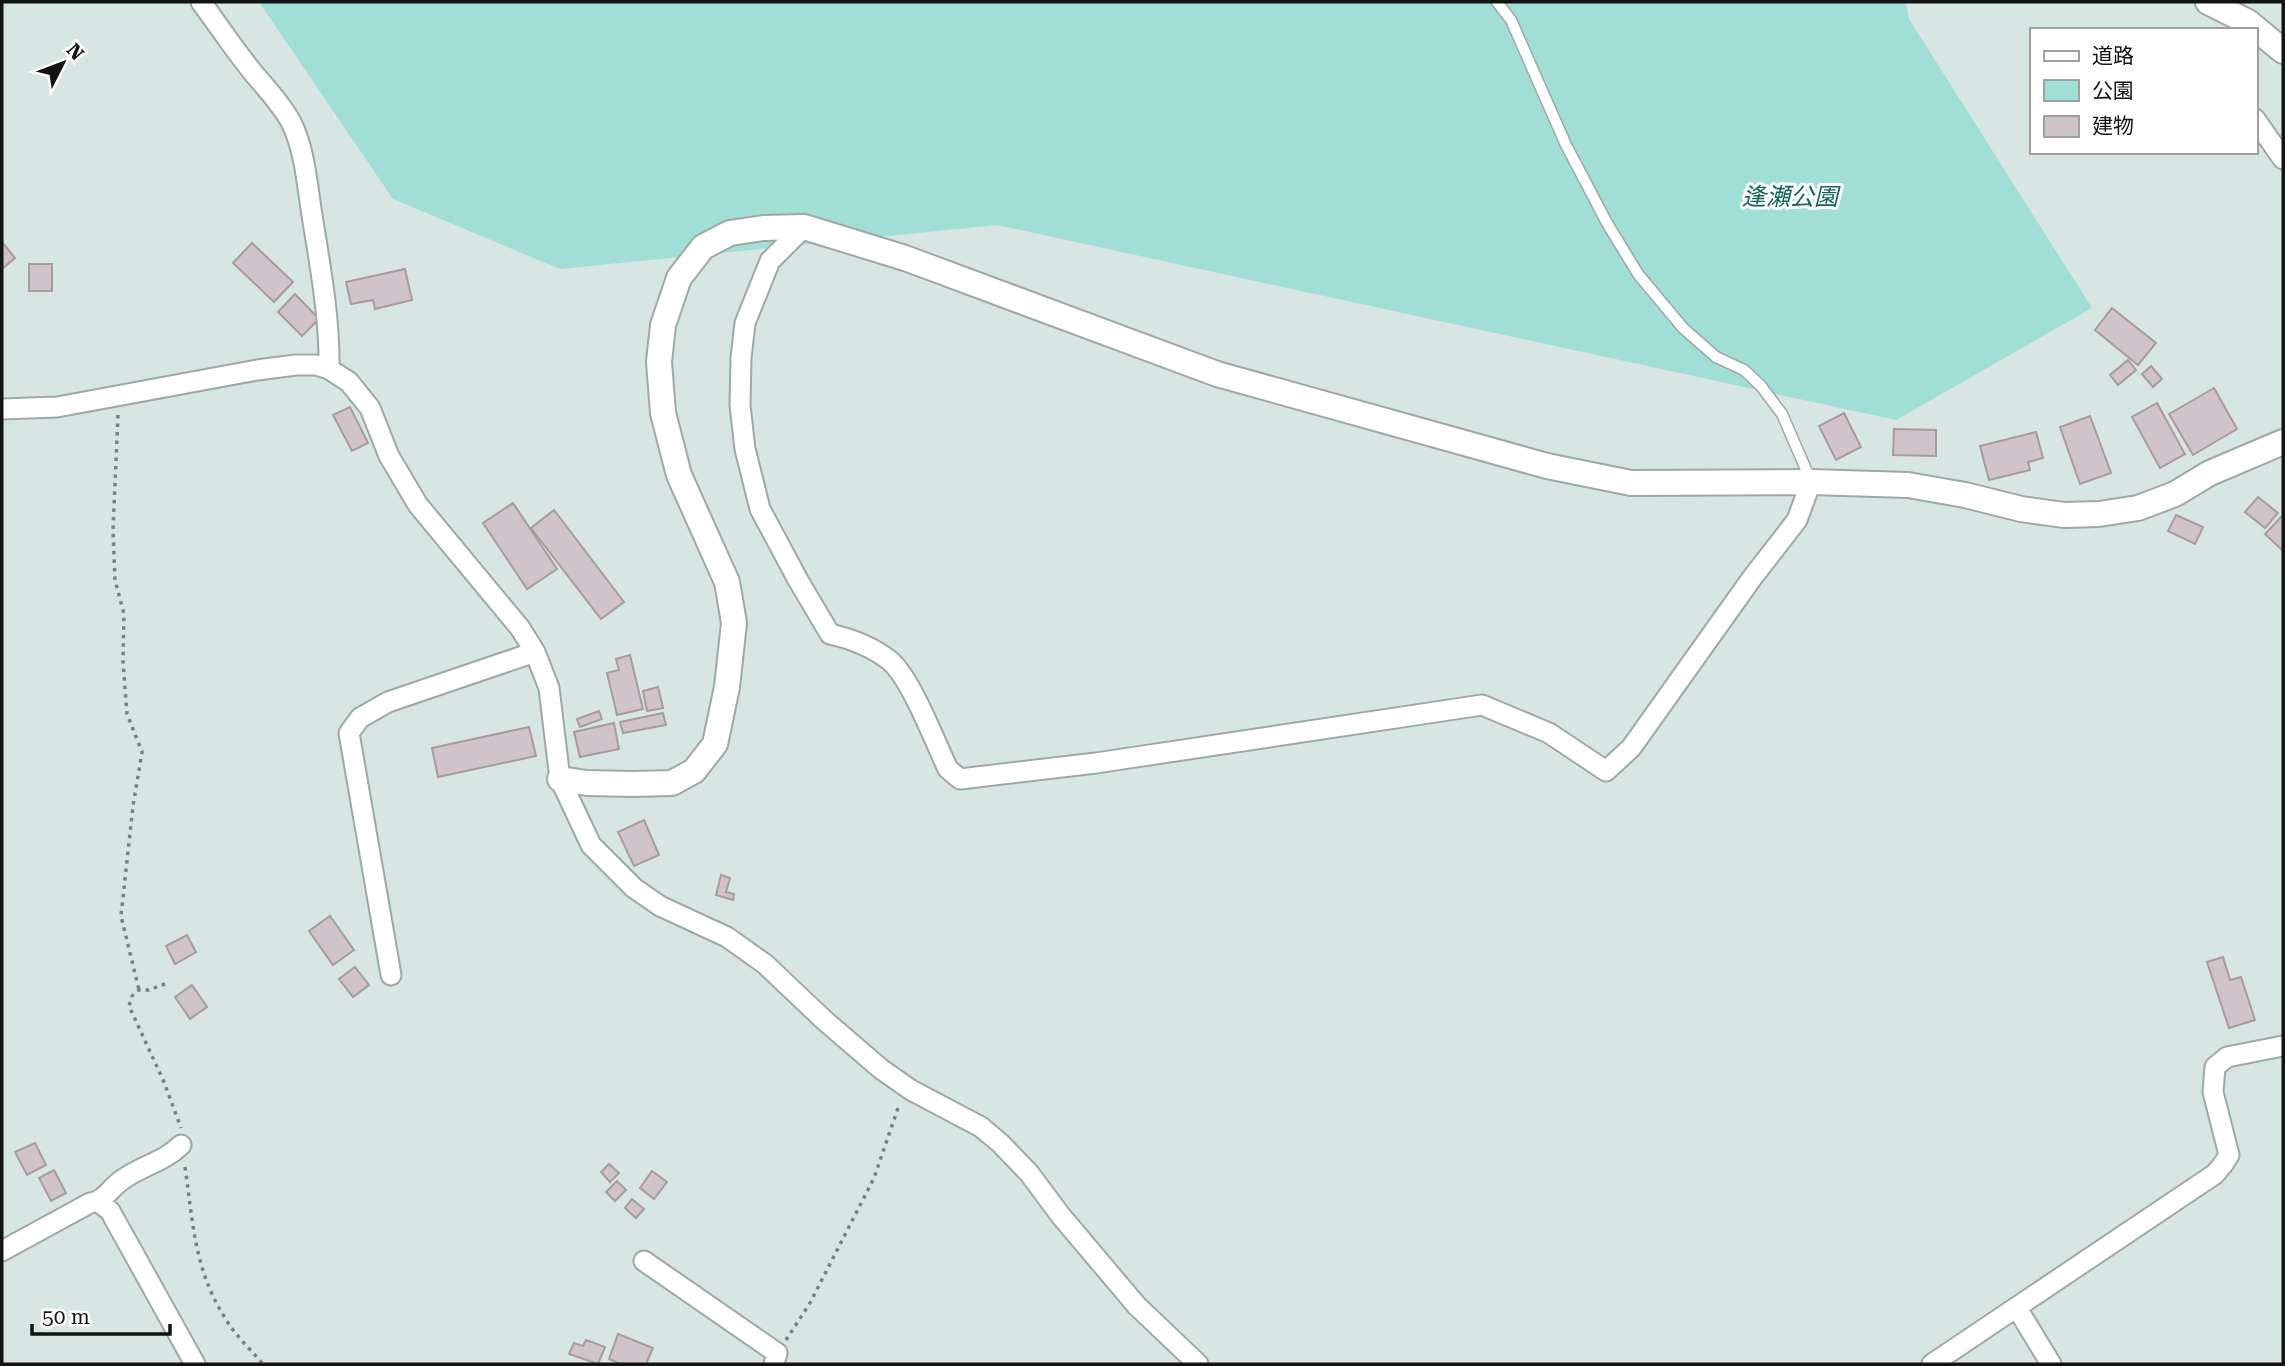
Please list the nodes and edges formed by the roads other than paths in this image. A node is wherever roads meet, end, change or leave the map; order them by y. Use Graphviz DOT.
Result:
graph roads {
  1 [pos="201,2"];
  2 [pos="1497,2"];
  3 [pos="2208,2"];
  4 [pos="2255,28"];
  5 [pos="2257,29"];
  6 [pos="2283,51"];
  7 [pos="2257,122"];
  8 [pos="2283,159"];
  9 [pos="804,227"];
  10 [pos="329,369"];
  11 [pos="2,409"];
  12 [pos="2283,442"];
  13 [pos="1811,482"];
  14 [pos="535,652"];
  15 [pos="560,779"];
  16 [pos="391,975"];
  17 [pos="2283,1046"];
  18 [pos="181,1145"];
  19 [pos="99,1202"];
  20 [pos="2,1251"];
  21 [pos="644,1261"];
  22 [pos="2017,1308"];
  23 [pos="776,1359"];
  24 [pos="195,1364"];
  25 [pos="1198,1364"];
  26 [pos="1932,1364"];
  27 [pos="2051,1364"];
  1 -- 10 [label="street"];
  2 -- 13 [label="lane"];
  3 -- 4 [label="street"];
  5 -- 6 [label="street"];
  7 -- 8 [label="street"];
  9 -- 13 [label="street"];
  9 -- 13 [label="street"];
  9 -- 15 [label="street"];
  10 -- 11 [label="street"];
  10 -- 14 [label="street"];
  12 -- 13 [label="street"];
  14 -- 15 [label="street"];
  14 -- 16 [label="street"];
  15 -- 25 [label="street"];
  17 -- 22 [label="street"];
  18 -- 19 [label="street"];
  19 -- 20 [label="street"];
  19 -- 24 [label="street"];
  21 -- 23 [label="street"];
  22 -- 26 [label="street"];
  22 -- 27 [label="street"];
}
